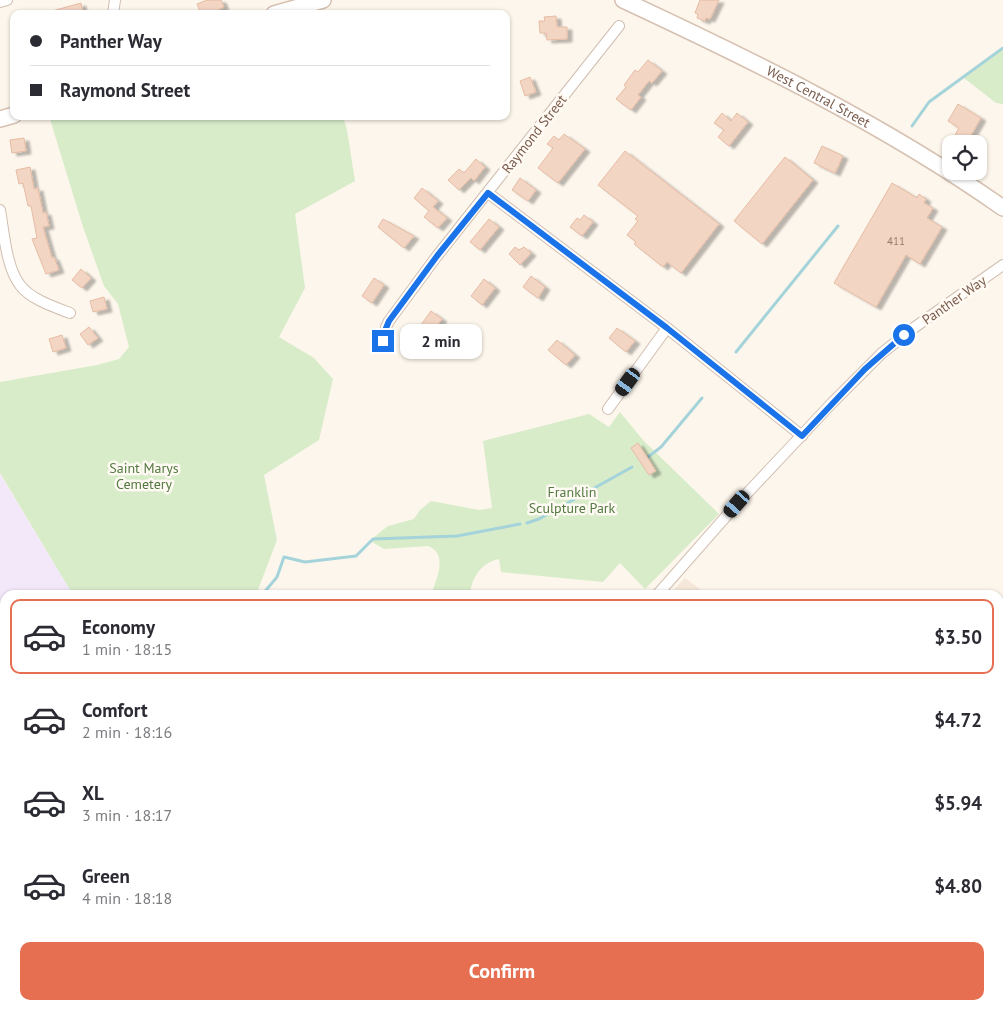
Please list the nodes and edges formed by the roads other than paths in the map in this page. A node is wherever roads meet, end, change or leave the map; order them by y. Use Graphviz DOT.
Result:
graph roads {
  1 [pos="7,0"];
  2 [pos="323,0"];
  3 [pos="623,0"];
  4 [pos="0,2"];
  5 [pos="288,10"];
  6 [pos="620,26"];
  7 [pos="488,193"];
  8 [pos="1003,208"];
  9 [pos="0,210"];
  10 [pos="4,254"];
  11 [pos="1003,265"];
  12 [pos="70,313"];
  13 [pos="667,328"];
  14 [pos="383,341"];
  15 [pos="608,409"];
  16 [pos="802,436"];
  17 [pos="661,590"];
  1 -- 4 [label="street"];
  2 -- 5 [label="main road"];
  3 -- 8 [label="main road, West Central Street"];
  6 -- 7 [label="street, Raymond Street"];
  7 -- 13 [label="street"];
  7 -- 14 [label="street, Raymond Street"];
  9 -- 10 [label="street"];
  10 -- 12 [label="street"];
  11 -- 16 [label="street, Panther Way"];
  13 -- 15 [label="street"];
  13 -- 16 [label="street"];
  16 -- 17 [label="street, Panther Way"];
}
